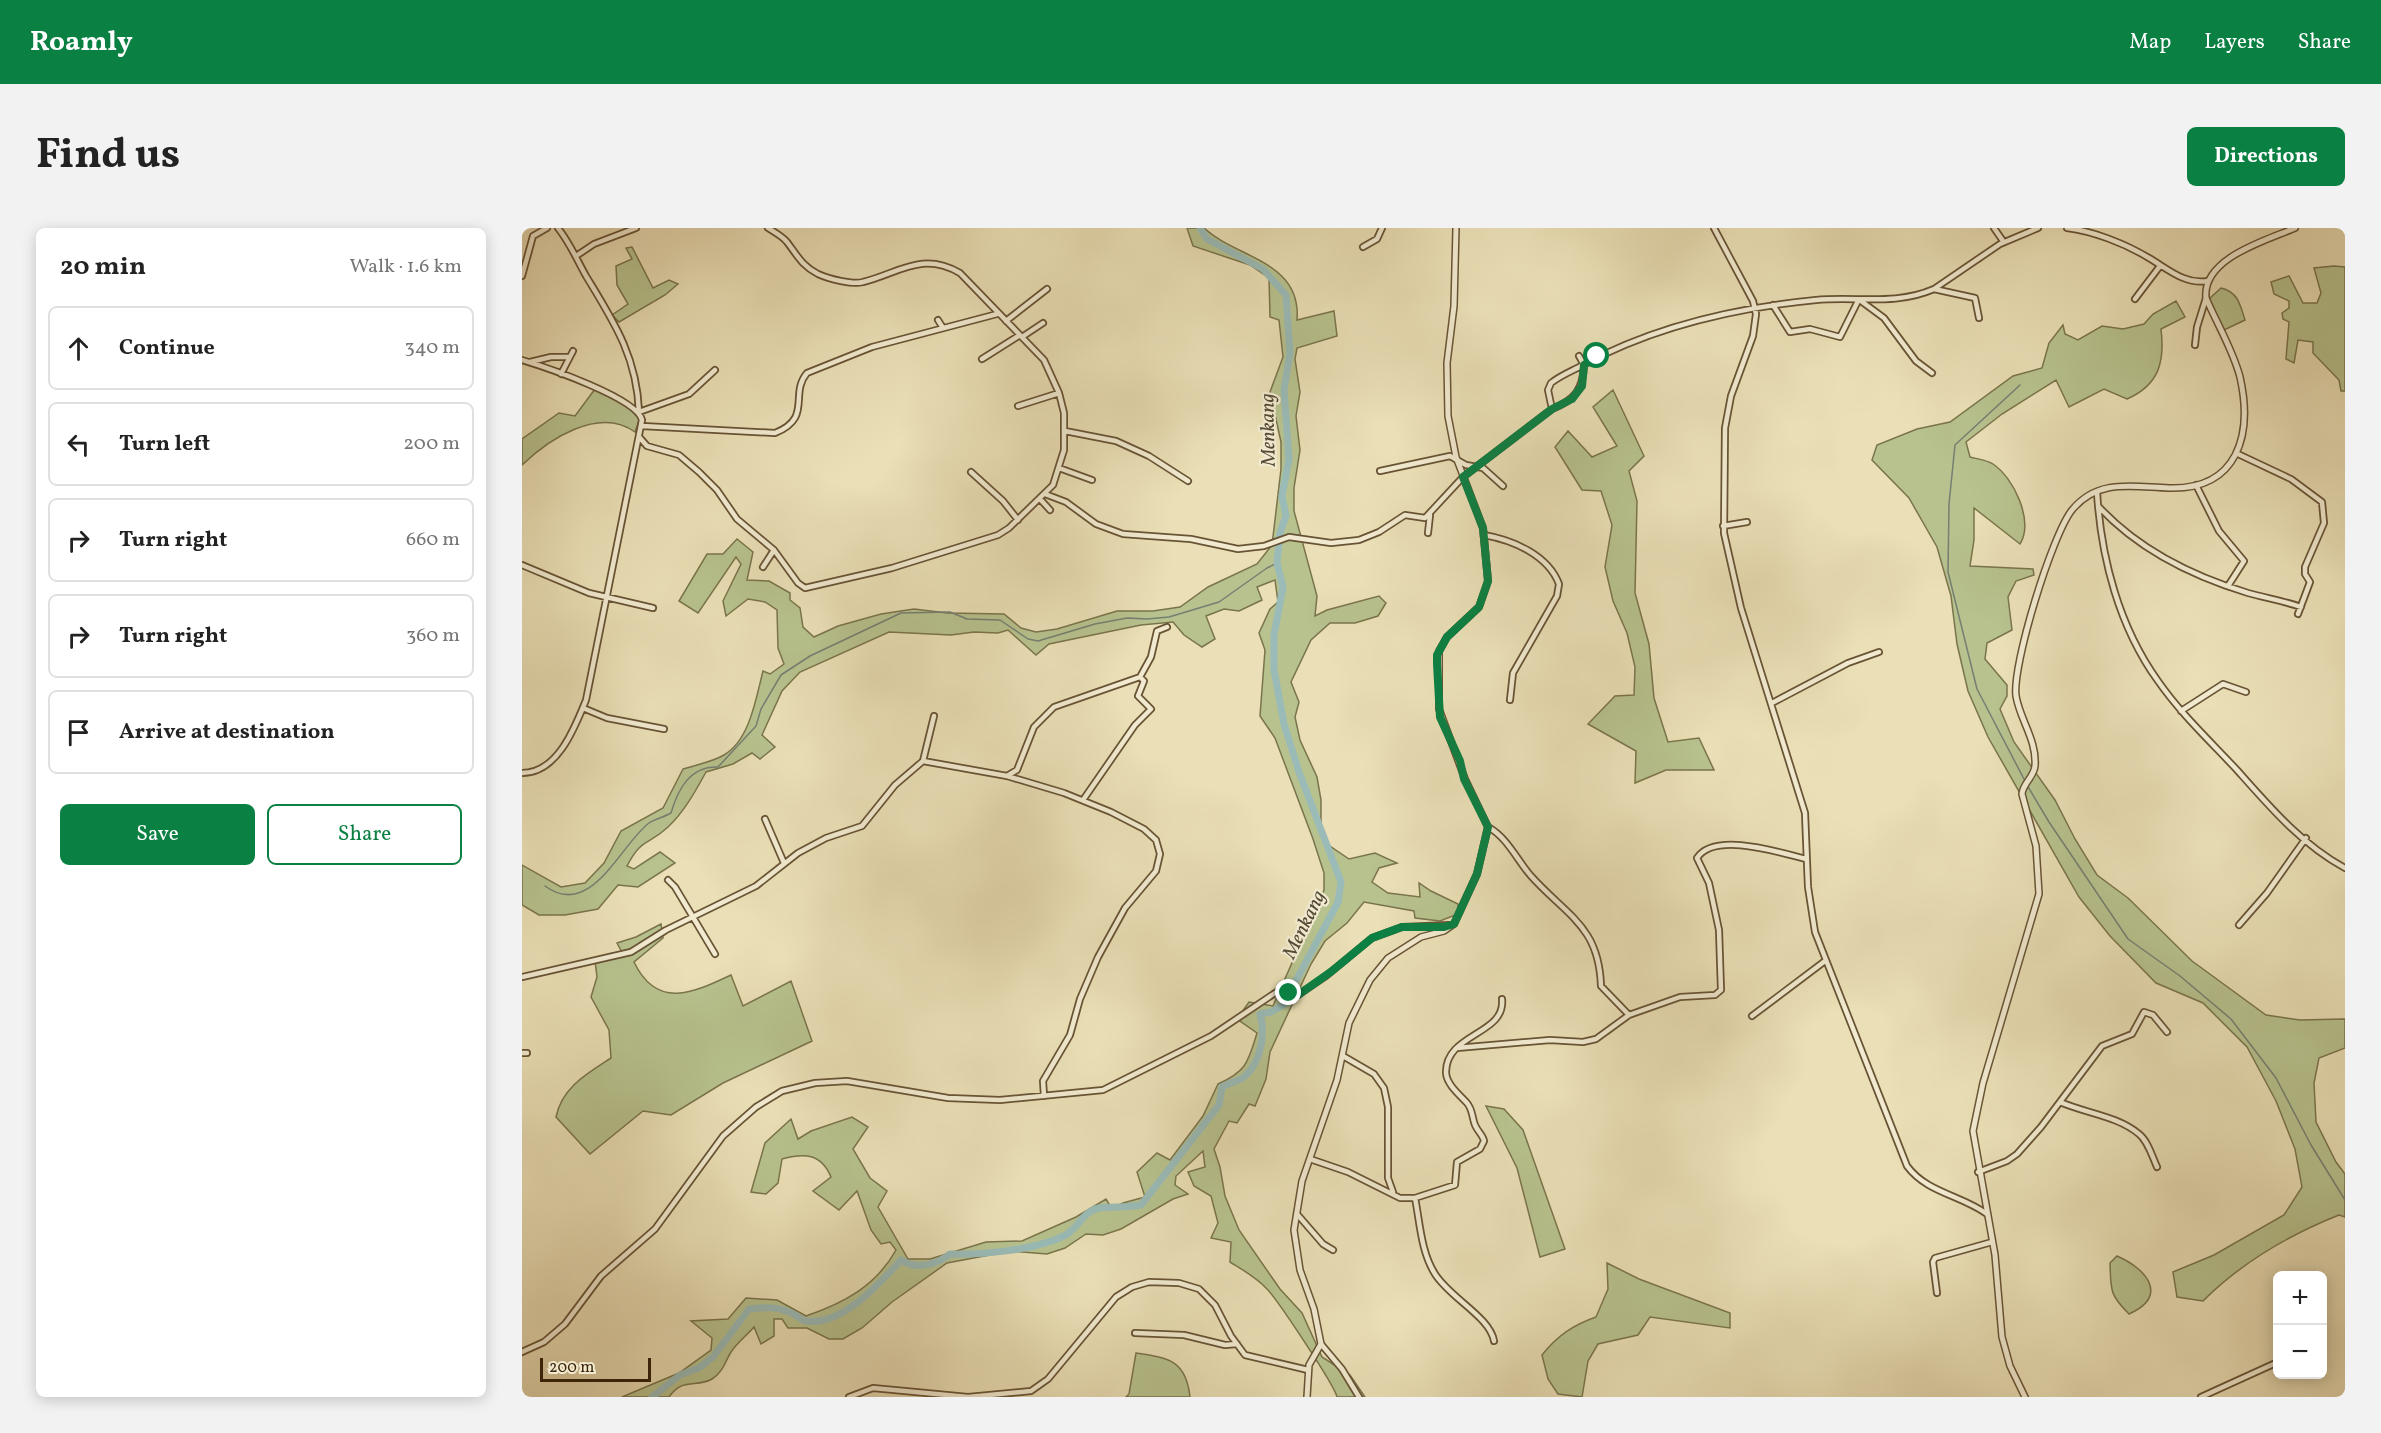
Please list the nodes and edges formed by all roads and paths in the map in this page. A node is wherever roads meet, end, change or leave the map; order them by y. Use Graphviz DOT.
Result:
graph roads {
  1 [pos="547,228"];
  2 [pos="558,228"];
  3 [pos="636,228"];
  4 [pos="768,228"];
  5 [pos="1382,228"];
  6 [pos="1456,228"];
  7 [pos="1714,228"];
  8 [pos="1994,228"];
  9 [pos="2038,228"];
  10 [pos="2067,228"];
  11 [pos="2295,228"];
  12 [pos="2096,231"];
  13 [pos="2003,242"];
  14 [pos="1363,247"];
  15 [pos="576,256"];
  16 [pos="2160,266"];
  17 [pos="522,276"];
  18 [pos="2208,281"];
  19 [pos="2201,283"];
  20 [pos="1047,289"];
  21 [pos="1934,289"];
  22 [pos="2206,289"];
  23 [pos="2206,298"];
  24 [pos="2135,299"];
  25 [pos="1860,301"];
  26 [pos="1773,305"];
  27 [pos="1755,307"];
  28 [pos="997,314"];
  29 [pos="1979,318"];
  30 [pos="938,320"];
  31 [pos="1006,321"];
  32 [pos="1043,323"];
  33 [pos="943,328"];
  34 [pos="1021,336"];
  35 [pos="2195,345"];
  36 [pos="573,351"];
  37 [pos="1579,356"];
  38 [pos="569,357"];
  39 [pos="982,359"];
  40 [pos="522,360"];
  41 [pos="530,362"];
  42 [pos="1584,365"];
  43 [pos="715,370"];
  44 [pos="1932,373"];
  45 [pos="561,374"];
  46 [pos="1059,393"];
  47 [pos="1018,406"];
  48 [pos="1552,409"];
  49 [pos="639,412"];
  50 [pos="642,426"];
  51 [pos="1065,431"];
  52 [pos="640,438"];
  53 [pos="2238,454"];
  54 [pos="1456,457"];
  55 [pos="1479,466"];
  56 [pos="1059,468"];
  57 [pos="1380,471"];
  58 [pos="971,472"];
  59 [pos="1463,477"];
  60 [pos="1092,480"];
  61 [pos="1188,481"];
  62 [pos="2196,485"];
  63 [pos="1503,486"];
  64 [pos="2097,492"];
  65 [pos="1045,494"];
  66 [pos="1040,499"];
  67 [pos="2098,507"];
  68 [pos="1050,510"];
  69 [pos="1430,513"];
  70 [pos="1018,520"];
  71 [pos="1747,522"];
  72 [pos="1723,526"];
  73 [pos="1428,533"];
  74 [pos="1484,535"];
  75 [pos="774,550"];
  76 [pos="522,565"];
  77 [pos="763,567"];
  78 [pos="2228,586"];
  79 [pos="607,598"];
  80 [pos="2301,607"];
  81 [pos="653,608"];
  82 [pos="2298,614"];
  83 [pos="1167,627"];
  84 [pos="1879,652"];
  85 [pos="1140,677"];
  86 [pos="2246,692"];
  87 [pos="1510,700"];
  88 [pos="1772,703"];
  89 [pos="583,708"];
  90 [pos="2181,711"];
  91 [pos="934,717"];
  92 [pos="664,729"];
  93 [pos="923,760"];
  94 [pos="522,773"];
  95 [pos="1007,776"];
  96 [pos="1083,800"];
  97 [pos="765,819"];
  98 [pos="1488,827"];
  99 [pos="2306,838"];
  100 [pos="1806,860"];
  101 [pos="784,863"];
  102 [pos="2345,868"];
  103 [pos="668,880"];
  104 [pos="693,917"];
  105 [pos="1454,924"];
  106 [pos="2240,925"];
  107 [pos="715,954"];
  108 [pos="1825,961"];
  109 [pos="522,977"];
  110 [pos="1502,999"];
  111 [pos="1629,1015"];
  112 [pos="1752,1016"];
  113 [pos="2167,1032"];
  114 [pos="1457,1048"];
  115 [pos="1343,1056"];
  116 [pos="1044,1096"];
  117 [pos="2060,1102"];
  118 [pos="1310,1159"];
  119 [pos="2157,1167"];
  120 [pos="1978,1172"];
  121 [pos="1394,1194"];
  122 [pos="1415,1198"];
  123 [pos="1297,1214"];
  124 [pos="1987,1214"];
  125 [pos="1992,1242"];
  126 [pos="1333,1250"];
  127 [pos="1938,1293"];
  128 [pos="1135,1333"];
  129 [pos="1494,1341"];
  130 [pos="1237,1344"];
  131 [pos="1321,1344"];
  132 [pos="522,1352"];
  133 [pos="2273,1364"];
  134 [pos="1308,1370"];
  135 [pos="933,1396"];
  136 [pos="849,1397"];
  137 [pos="1307,1397"];
  138 [pos="1359,1397"];
  139 [pos="2025,1397"];
  140 [pos="2201,1397"];
  1 -- 17 [label="street"];
  2 -- 15 [label="street"];
  3 -- 15 [label="street"];
  4 -- 28 [label="street"];
  5 -- 14 [label="street"];
  6 -- 54 [label="street"];
  7 -- 27 [label="street"];
  8 -- 13 [label="street"];
  9 -- 13 [label="street"];
  10 -- 12 [label="street"];
  11 -- 18 [label="street"];
  12 -- 16 [label="street"];
  13 -- 21 [label="street"];
  15 -- 49 [label="street"];
  16 -- 19 [label="street"];
  16 -- 24 [label="street"];
  18 -- 19 [label="street"];
  18 -- 22 [label="street"];
  19 -- 22 [label="street"];
  20 -- 31 [label="street"];
  21 -- 25 [label="street"];
  21 -- 29 [label="street"];
  22 -- 23 [label="street"];
  23 -- 35 [label="street"];
  23 -- 53 [label="street"];
  25 -- 26 [label="street"];
  25 -- 26 [label="street"];
  25 -- 44 [label="street"];
  26 -- 27 [label="street"];
  27 -- 42 [label="street"];
  27 -- 72 [label="street"];
  28 -- 31 [label="street"];
  28 -- 33 [label="street"];
  30 -- 33 [label="street"];
  31 -- 34 [label="street"];
  32 -- 34 [label="street"];
  33 -- 50 [label="street"];
  34 -- 39 [label="street"];
  34 -- 46 [label="street"];
  36 -- 38 [label="street"];
  37 -- 42 [label="street"];
  38 -- 41 [label="street"];
  38 -- 45 [label="street"];
  40 -- 41 [label="street"];
  41 -- 45 [label="street"];
  42 -- 48 [label="street"];
  42 -- 48 [label="street"];
  43 -- 49 [label="street"];
  45 -- 49 [label="street"];
  46 -- 47 [label="street"];
  46 -- 51 [label="street"];
  48 -- 55 [label="street"];
  49 -- 50 [label="street"];
  50 -- 52 [label="street"];
  51 -- 56 [label="street"];
  51 -- 61 [label="street"];
  52 -- 75 [label="street"];
  52 -- 79 [label="street"];
  53 -- 62 [label="street"];
  53 -- 80 [label="street"];
  54 -- 55 [label="street"];
  54 -- 57 [label="street"];
  54 -- 59 [label="street"];
  55 -- 59 [label="street"];
  55 -- 63 [label="street"];
  56 -- 60 [label="street"];
  56 -- 65 [label="street"];
  58 -- 70 [label="street"];
  59 -- 69 [label="street"];
  59 -- 74 [label="street"];
  62 -- 64 [label="street"];
  62 -- 78 [label="street"];
  64 -- 67 [label="street"];
  64 -- 120 [label="street"];
  65 -- 66 [label="street"];
  65 -- 69 [label="street"];
  66 -- 68 [label="street"];
  66 -- 70 [label="street"];
  67 -- 78 [label="street"];
  67 -- 90 [label="street"];
  69 -- 73 [label="street"];
  70 -- 75 [label="street"];
  71 -- 72 [label="street"];
  72 -- 88 [label="street"];
  74 -- 87 [label="street"];
  74 -- 98 [label="street"];
  75 -- 77 [label="street"];
  76 -- 79 [label="street"];
  78 -- 80 [label="street"];
  79 -- 81 [label="street"];
  79 -- 89 [label="street"];
  80 -- 82 [label="street"];
  83 -- 85 [label="street"];
  84 -- 88 [label="street"];
  85 -- 95 [label="street"];
  85 -- 96 [label="street"];
  86 -- 90 [label="street"];
  88 -- 100 [label="street"];
  89 -- 92 [label="street"];
  89 -- 94 [label="street"];
  90 -- 99 [label="street"];
  91 -- 93 [label="street"];
  93 -- 95 [label="street"];
  93 -- 101 [label="street"];
  95 -- 96 [label="street"];
  96 -- 116 [label="street"];
  97 -- 101 [label="street"];
  98 -- 105 [label="street"];
  98 -- 111 [label="street"];
  99 -- 102 [label="street"];
  99 -- 106 [label="street"];
  100 -- 108 [label="street"];
  100 -- 111 [label="street"];
  101 -- 104 [label="street"];
  103 -- 104 [label="street"];
  104 -- 107 [label="street"];
  104 -- 109 [label="street"];
  105 -- 115 [label="street"];
  105 -- 116 [label="street"];
  108 -- 112 [label="street"];
  108 -- 124 [label="street"];
  110 -- 114 [label="street"];
  111 -- 114 [label="street"];
  113 -- 117 [label="street"];
  114 -- 122 [label="street"];
  115 -- 118 [label="street"];
  115 -- 121 [label="street"];
  116 -- 132 [label="street"];
  117 -- 119 [label="street"];
  117 -- 120 [label="street"];
  118 -- 121 [label="street"];
  118 -- 123 [label="street"];
  120 -- 124 [label="street"];
  121 -- 122 [label="street"];
  122 -- 129 [label="street"];
  123 -- 126 [label="street"];
  123 -- 131 [label="street"];
  124 -- 125 [label="street"];
  125 -- 127 [label="street"];
  125 -- 139 [label="street"];
  128 -- 130 [label="street"];
  130 -- 134 [label="street"];
  130 -- 135 [label="street"];
  131 -- 134 [label="street"];
  131 -- 138 [label="street"];
  133 -- 140 [label="street"];
  134 -- 137 [label="street"];
  135 -- 136 [label="street"];
}
